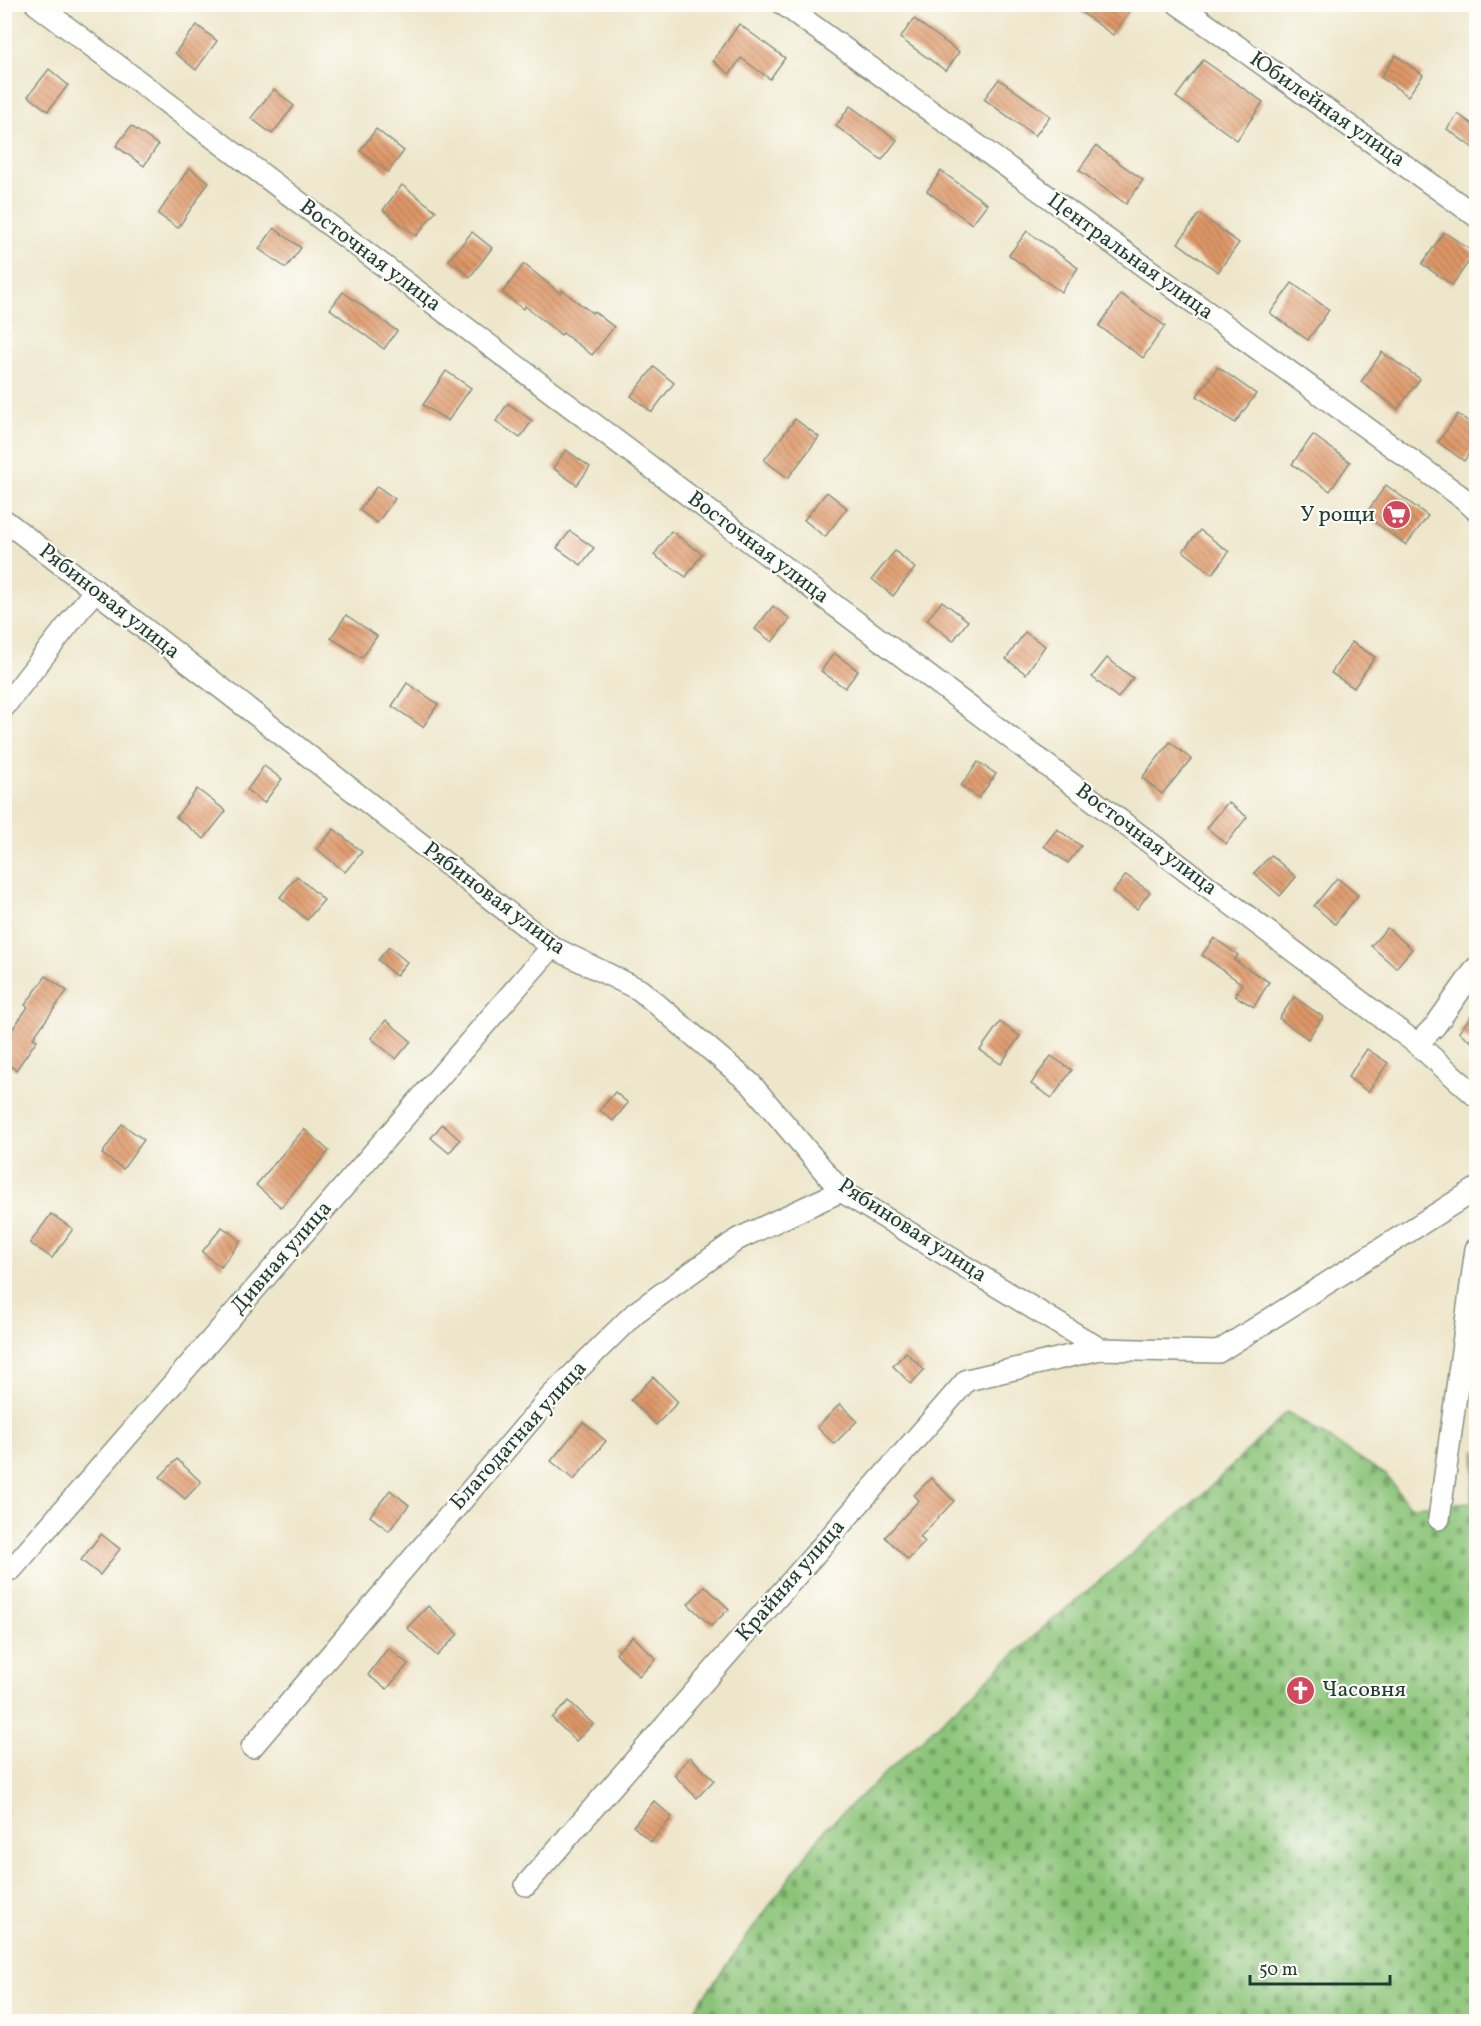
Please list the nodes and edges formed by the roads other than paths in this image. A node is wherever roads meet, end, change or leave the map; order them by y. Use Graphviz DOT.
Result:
graph roads {
  1 [pos="36,4"];
  2 [pos="783,4"];
  3 [pos="1178,4"];
  4 [pos="1476,216"];
  5 [pos="1476,510"];
  6 [pos="4,520"];
  7 [pos="95,590"];
  8 [pos="4,707"];
  9 [pos="552,948"];
  10 [pos="1476,968"];
  11 [pos="1417,1044"];
  12 [pos="1476,1096"];
  13 [pos="1476,1189"];
  14 [pos="841,1191"];
  15 [pos="1476,1249"];
  16 [pos="1100,1349"];
  17 [pos="1439,1519"];
  18 [pos="12,1569"];
  19 [pos="252,1747"];
  20 [pos="526,1885"];
  1 -- 11 [label="street, Восточная улица"];
  2 -- 5 [label="street, Центральная улица"];
  3 -- 4 [label="street, Юбилейная улица"];
  6 -- 7 [label="street, Рябиновая улица"];
  7 -- 8 [label="street"];
  7 -- 9 [label="street, Рябиновая улица"];
  9 -- 14 [label="street, Рябиновая улица"];
  9 -- 18 [label="street, Дивная улица"];
  10 -- 11 [label="street"];
  11 -- 12 [label="street, Восточная улица"];
  13 -- 16 [label="street, Крайняя улица"];
  14 -- 16 [label="street, Рябиновая улица"];
  14 -- 19 [label="street, Благодатная улица"];
  15 -- 17 [label="street"];
  16 -- 20 [label="street, Крайняя улица"];
}
